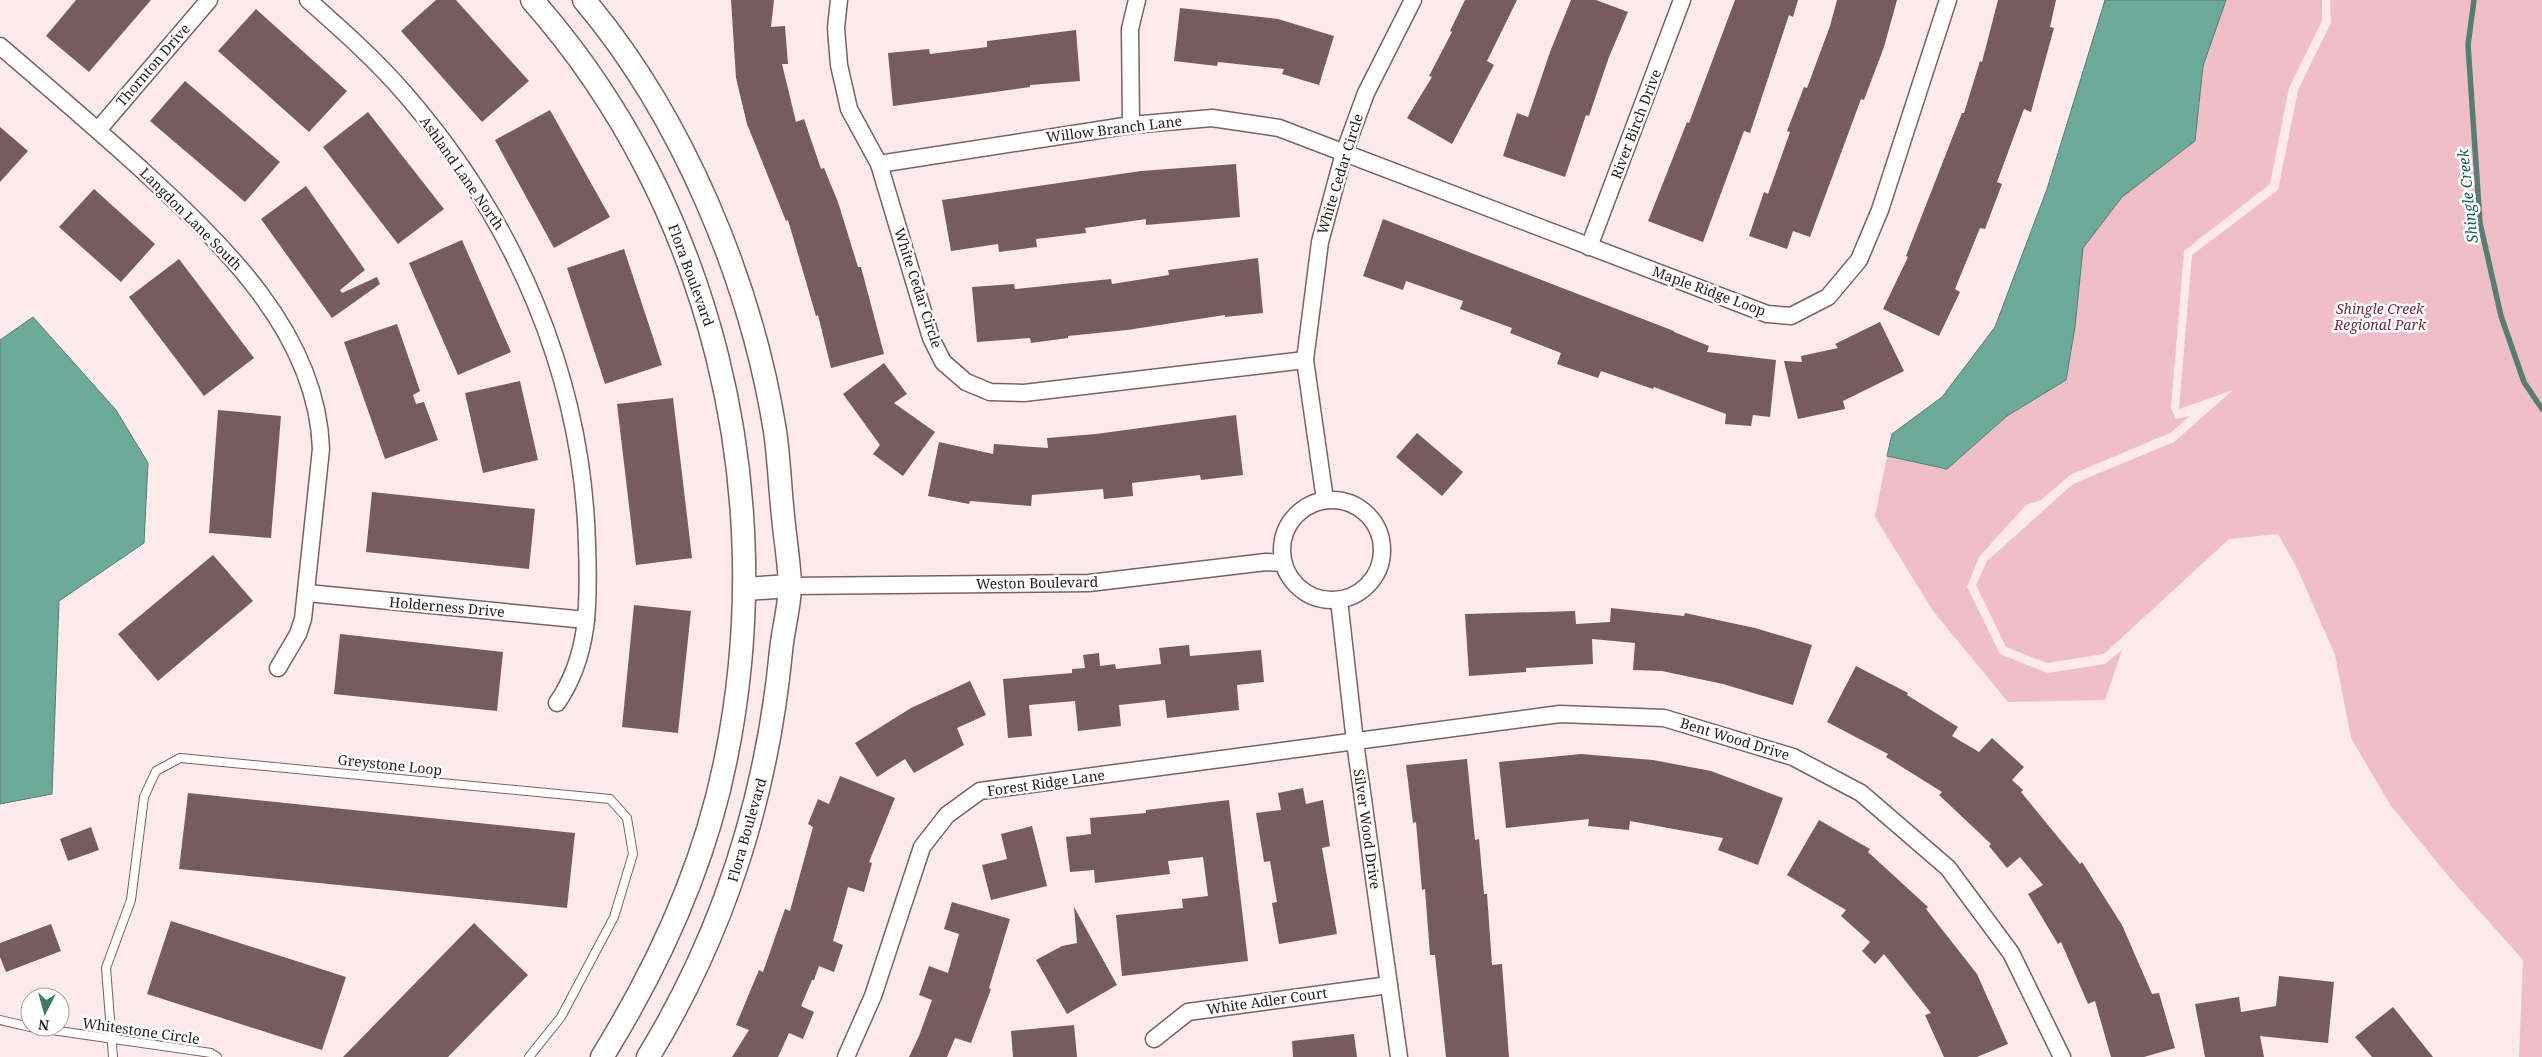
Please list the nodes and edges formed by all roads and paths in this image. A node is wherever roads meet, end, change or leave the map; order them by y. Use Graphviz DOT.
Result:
graph roads {
  1 [pos="209,0"];
  2 [pos="308,0"];
  3 [pos="532,0"];
  4 [pos="584,0"];
  5 [pos="839,0"];
  6 [pos="1137,0"];
  7 [pos="1413,0"];
  8 [pos="1682,0"];
  9 [pos="1948,0"];
  10 [pos="0,46"];
  11 [pos="1131,125"];
  12 [pos="98,130"];
  13 [pos="1344,154"];
  14 [pos="879,164"];
  15 [pos="1589,247"];
  16 [pos="1305,360"];
  17 [pos="1325,500"];
  18 [pos="1284,563"];
  19 [pos="790,586"];
  20 [pos="745,589"];
  21 [pos="307,594"];
  22 [pos="1339,600"];
  23 [pos="586,620"];
  24 [pos="278,668"];
  25 [pos="557,702"];
  26 [pos="1355,742"];
  27 [pos="1389,985"];
  28 [pos="0,1020"];
  29 [pos="20,1025"];
  30 [pos="70,1033"];
  31 [pos="1154,1038"];
  32 [pos="110,1040"];
  33 [pos="113,1057"];
  34 [pos="217,1057"];
  35 [pos="530,1057"];
  36 [pos="602,1057"];
  37 [pos="648,1057"];
  38 [pos="846,1057"];
  39 [pos="1399,1057"];
  40 [pos="2062,1057"];
  1 -- 12 [label="street, Thornton Drive"];
  2 -- 23 [label="street, Ashland Lane North"];
  3 -- 20 [label="street, Flora Boulevard"];
  4 -- 19 [label="street, Flora Boulevard"];
  5 -- 14 [label="street, White Cedar Circle"];
  6 -- 11 [label="street"];
  7 -- 13 [label="street, White Cedar Circle"];
  8 -- 15 [label="street, River Birch Drive"];
  9 -- 15 [label="street, Maple Ridge Loop"];
  10 -- 12 [label="street, Langdon Lane South"];
  11 -- 13 [label="street, Willow Branch Lane"];
  11 -- 14 [label="street, Willow Branch Lane"];
  12 -- 21 [label="street, Langdon Lane South"];
  13 -- 15 [label="street, Maple Ridge Loop"];
  13 -- 16 [label="street, White Cedar Circle"];
  14 -- 16 [label="street, White Cedar Circle"];
  16 -- 17 [label="street, White Cedar Circle"];
  17 -- 18 [label="street"];
  17 -- 22 [label="street"];
  18 -- 19 [label="street, Weston Boulevard"];
  18 -- 22 [label="street"];
  19 -- 20 [label="street"];
  19 -- 37 [label="street, Flora Boulevard"];
  20 -- 36 [label="street, Flora Boulevard"];
  21 -- 23 [label="street, Holderness Drive"];
  21 -- 24 [label="street, Langdon Lane South"];
  22 -- 26 [label="street, Silver Wood Drive"];
  23 -- 25 [label="street, Ashland Lane North"];
  26 -- 27 [label="street, Silver Wood Drive"];
  26 -- 38 [label="street, Forest Ridge Lane"];
  26 -- 40 [label="street, Bent Wood Drive"];
  27 -- 31 [label="street, White Adler Court"];
  27 -- 39 [label="street, Silver Wood Drive"];
  28 -- 29 [label="lane, Whitestone Circle"];
  30 -- 32 [label="lane, Whitestone Circle"];
  32 -- 33 [label="lane, Greystone Loop"];
  32 -- 34 [label="lane, Whitestone Circle"];
  32 -- 35 [label="lane, Greystone Loop"];
}
